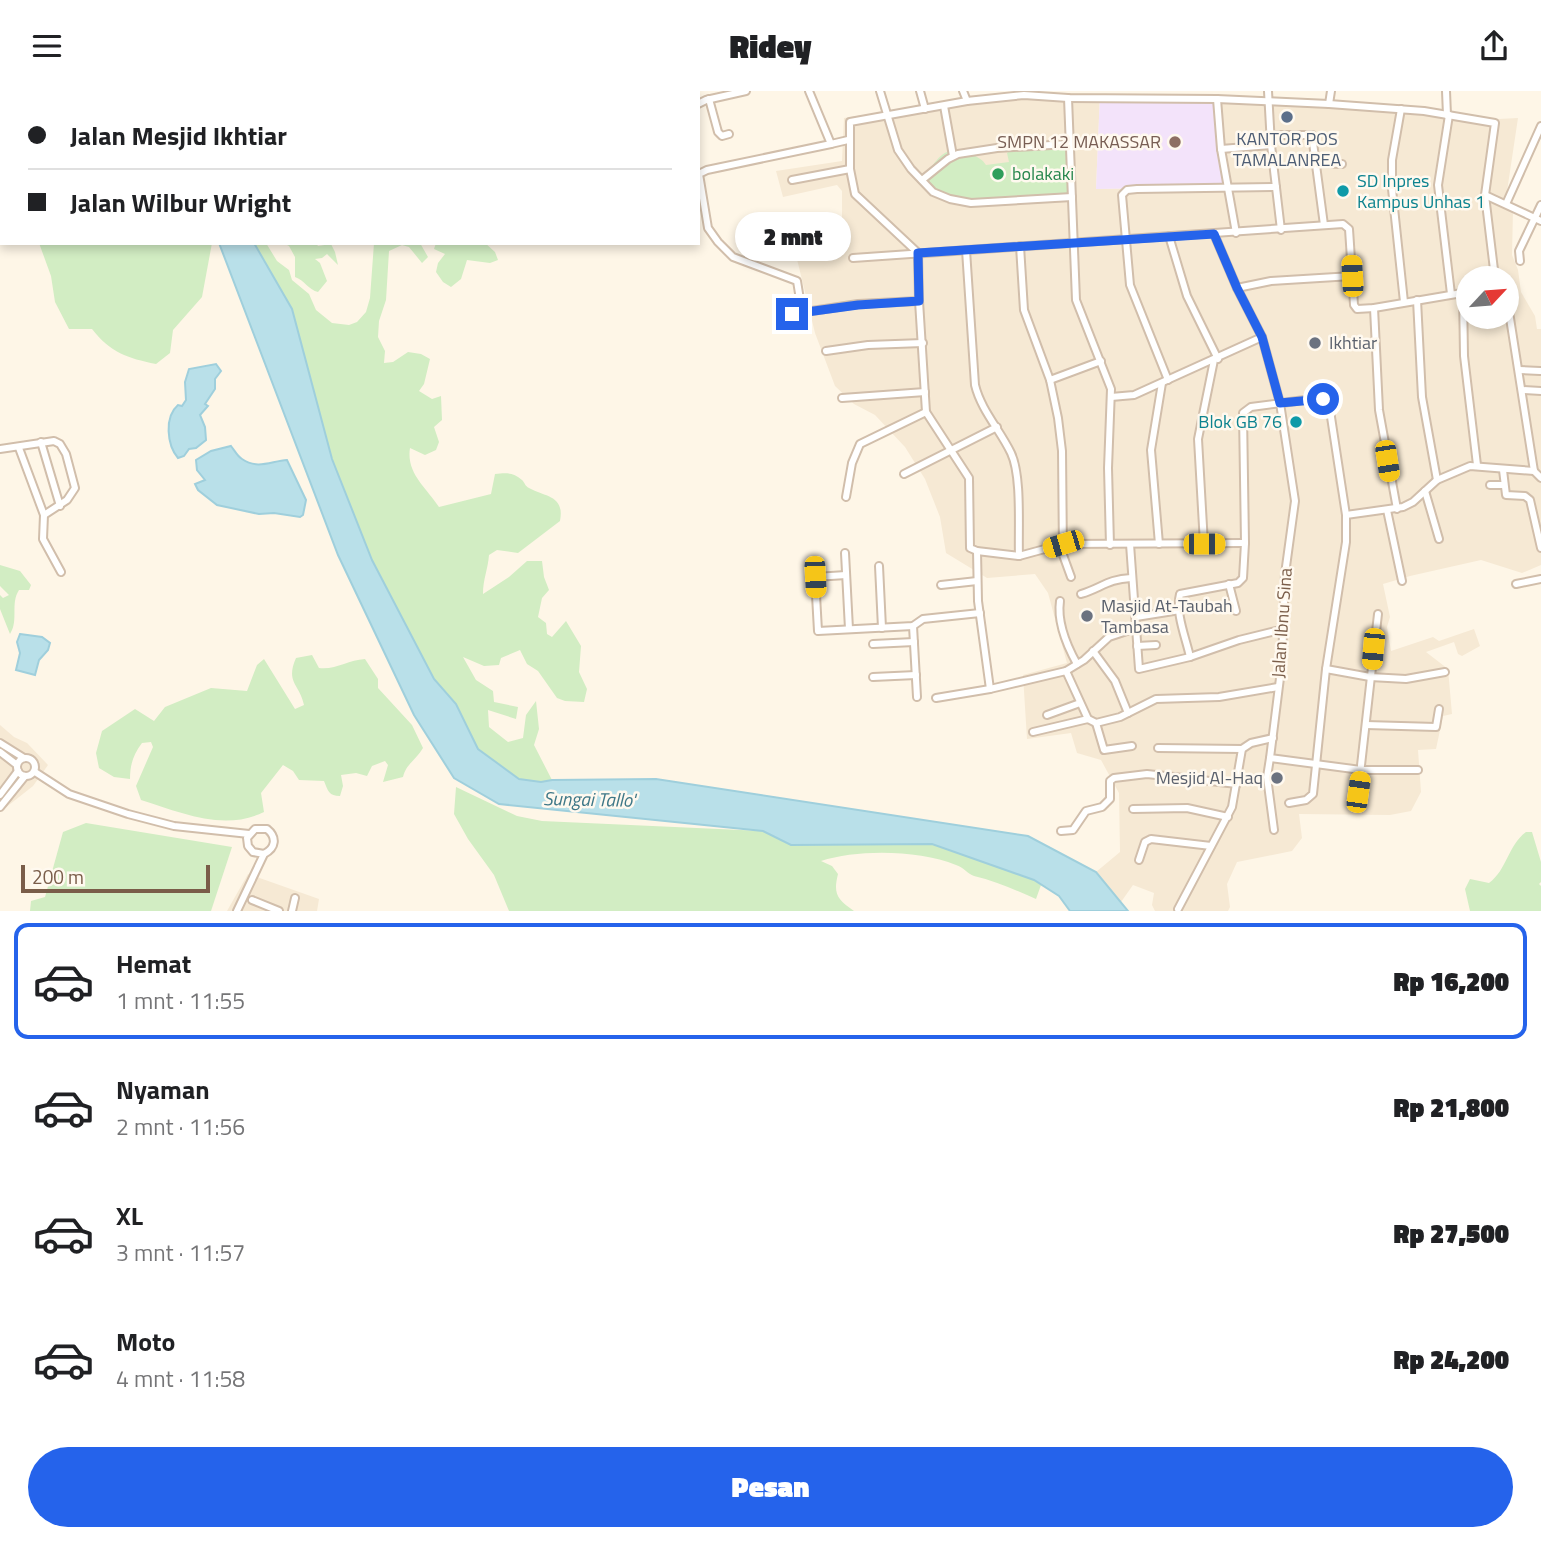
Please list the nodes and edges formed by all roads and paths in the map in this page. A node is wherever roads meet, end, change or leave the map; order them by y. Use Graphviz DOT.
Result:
graph roads {
  1 [pos="746,91"];
  2 [pos="809,91"];
  3 [pos="880,91"];
  4 [pos="920,91"];
  5 [pos="963,91"];
  6 [pos="1268,91"];
  7 [pos="1331,91"];
  8 [pos="1446,91"];
  9 [pos="1015,93"];
  10 [pos="1024,93"];
  11 [pos="1069,98"];
  12 [pos="709,99"];
  13 [pos="1217,99"];
  14 [pos="967,101"];
  15 [pos="1268,101"];
  16 [pos="700,103"];
  17 [pos="1329,104"];
  18 [pos="944,106"];
  19 [pos="926,109"];
  20 [pos="1401,109"];
  21 [pos="888,115"];
  22 [pos="1448,115"];
  23 [pos="1540,130"];
  24 [pos="729,134"];
  25 [pos="1270,135"];
  26 [pos="848,140"];
  27 [pos="1533,143"];
  28 [pos="831,144"];
  29 [pos="1069,144"];
  30 [pos="1270,145"];
  31 [pos="1541,146"];
  32 [pos="1221,149"];
  33 [pos="953,156"];
  34 [pos="1317,163"];
  35 [pos="1342,164"];
  36 [pos="850,169"];
  37 [pos="700,174"];
  38 [pos="700,180"];
  39 [pos="792,180"];
  40 [pos="922,180"];
  41 [pos="1276,187"];
  42 [pos="1227,189"];
  43 [pos="1485,195"];
  44 [pos="1072,197"];
  45 [pos="1506,204"];
  46 [pos="1541,205"];
  47 [pos="1538,220"];
  48 [pos="1324,225"];
  49 [pos="1281,230"];
  50 [pos="1236,233"];
  51 [pos="1214,234"];
  52 [pos="1168,236"];
  53 [pos="1125,238"];
  54 [pos="1073,242"];
  55 [pos="1020,246"];
  56 [pos="966,250"];
  57 [pos="918,253"];
  58 [pos="853,258"];
  59 [pos="1520,261"];
  60 [pos="1494,266"];
  61 [pos="1352,276"];
  62 [pos="1237,288"];
  63 [pos="1451,294"];
  64 [pos="1456,294"];
  65 [pos="1417,300"];
  66 [pos="919,301"];
  67 [pos="1404,302"];
  68 [pos="1374,308"];
  69 [pos="802,312"];
  70 [pos="792,314"];
  71 [pos="1465,329"];
  72 [pos="1512,329"];
  73 [pos="1262,337"];
  74 [pos="923,342"];
  75 [pos="826,351"];
  76 [pos="1216,360"];
  77 [pos="1101,361"];
  78 [pos="1519,370"];
  79 [pos="1539,371"];
  80 [pos="1050,380"];
  81 [pos="1165,381"];
  82 [pos="1522,390"];
  83 [pos="1541,391"];
  84 [pos="925,392"];
  85 [pos="1111,397"];
  86 [pos="842,398"];
  87 [pos="1280,403"];
  88 [pos="926,412"];
  89 [pos="997,427"];
  90 [pos="41,442"];
  91 [pos="1541,447"];
  92 [pos="19,448"];
  93 [pos="0,449"];
  94 [pos="1530,449"];
  95 [pos="952,450"];
  96 [pos="1477,465"];
  97 [pos="1503,470"];
  98 [pos="1534,471"];
  99 [pos="904,474"];
  100 [pos="1541,478"];
  101 [pos="1437,480"];
  102 [pos="1490,485"];
  103 [pos="1503,485"];
  104 [pos="1425,491"];
  105 [pos="846,498"];
  106 [pos="60,506"];
  107 [pos="1396,509"];
  108 [pos="1387,510"];
  109 [pos="44,515"];
  110 [pos="1346,516"];
  111 [pos="1439,539"];
  112 [pos="1245,543"];
  113 [pos="1063,544"];
  114 [pos="1130,544"];
  115 [pos="1159,544"];
  116 [pos="1204,544"];
  117 [pos="1110,545"];
  118 [pos="1541,548"];
  119 [pos="975,550"];
  120 [pos="845,553"];
  121 [pos="1019,556"];
  122 [pos="879,566"];
  123 [pos="61,572"];
  124 [pos="846,575"];
  125 [pos="1071,577"];
  126 [pos="1130,578"];
  127 [pos="1541,579"];
  128 [pos="1402,580"];
  129 [pos="977,581"];
  130 [pos="1229,584"];
  131 [pos="1516,584"];
  132 [pos="941,585"];
  133 [pos="1081,594"];
  134 [pos="1060,601"];
  135 [pos="1180,610"];
  136 [pos="1236,611"];
  137 [pos="980,613"];
  138 [pos="1378,614"];
  139 [pos="1136,617"];
  140 [pos="913,626"];
  141 [pos="882,628"];
  142 [pos="1136,628"];
  143 [pos="849,629"];
  144 [pos="1284,629"];
  145 [pos="914,642"];
  146 [pos="873,644"];
  147 [pos="1156,645"];
  148 [pos="1137,646"];
  149 [pos="1093,651"];
  150 [pos="1190,657"];
  151 [pos="1077,664"];
  152 [pos="1326,669"];
  153 [pos="1066,671"];
  154 [pos="1445,672"];
  155 [pos="916,675"];
  156 [pos="873,677"];
  157 [pos="1370,677"];
  158 [pos="1278,687"];
  159 [pos="990,689"];
  160 [pos="917,697"];
  161 [pos="936,698"];
  162 [pos="1080,703"];
  163 [pos="1439,709"];
  164 [pos="1128,713"];
  165 [pos="1047,715"];
  166 [pos="1088,719"];
  167 [pos="1096,723"];
  168 [pos="1366,725"];
  169 [pos="1032,732"];
  170 [pos="1273,738"];
  171 [pos="0,743"];
  172 [pos="1132,746"];
  173 [pos="1158,748"];
  174 [pos="1242,749"];
  175 [pos="0,753"];
  176 [pos="24,758"];
  177 [pos="1270,758"];
  178 [pos="1315,764"];
  179 [pos="18,768"];
  180 [pos="1361,770"];
  181 [pos="1418,770"];
  182 [pos="35,772"];
  183 [pos="25,776"];
  184 [pos="1237,784"];
  185 [pos="1358,792"];
  186 [pos="0,795"];
  187 [pos="1289,803"];
  188 [pos="0,807"];
  189 [pos="1133,809"];
  190 [pos="1228,817"];
  191 [pos="1274,830"];
  192 [pos="1061,831"];
  193 [pos="249,834"];
  194 [pos="1211,846"];
  195 [pos="264,854"];
  196 [pos="1139,860"];
  197 [pos="295,898"];
  198 [pos="252,900"];
  199 [pos="1178,909"];
  200 [pos="237,911"];
  201 [pos="279,911"];
  202 [pos="292,911"];
  1 -- 12 [label="street"];
  2 -- 28 [label="street"];
  3 -- 21 [label="street"];
  4 -- 19 [label="street"];
  5 -- 14 [label="street"];
  6 -- 15 [label="street"];
  7 -- 17 [label="street"];
  8 -- 22 [label="street"];
  9 -- 10 [label="street"];
  9 -- 14 [label="street"];
  10 -- 11 [label="street"];
  11 -- 13 [label="street"];
  11 -- 29 [label="street"];
  12 -- 16 [label="street"];
  12 -- 24 [label="street"];
  13 -- 15 [label="street"];
  13 -- 32 [label="street"];
  14 -- 18 [label="street"];
  15 -- 17 [label="street"];
  15 -- 25 [label="street"];
  17 -- 20 [label="street"];
  18 -- 19 [label="street"];
  18 -- 33 [label="street"];
  19 -- 21 [label="street"];
  20 -- 22 [label="street"];
  20 -- 67 [label="street"];
  21 -- 26 [label="street"];
  21 -- 40 [label="street"];
  22 -- 43 [label="street"];
  22 -- 63 [label="street"];
  23 -- 27 [label="street"];
  25 -- 30 [label="street"];
  25 -- 34 [label="street"];
  26 -- 28 [label="street"];
  26 -- 36 [label="street"];
  27 -- 31 [label="street"];
  27 -- 45 [label="street"];
  28 -- 37 [label="street"];
  29 -- 33 [label="street"];
  29 -- 44 [label="street"];
  30 -- 32 [label="street"];
  30 -- 41 [label="street"];
  32 -- 42 [label="street"];
  33 -- 40 [label="street"];
  34 -- 35 [label="street"];
  34 -- 48 [label="street"];
  36 -- 39 [label="street"];
  36 -- 57 [label="street"];
  38 -- 69 [label="street"];
  40 -- 44 [label="street"];
  41 -- 42 [label="street"];
  41 -- 49 [label="street"];
  42 -- 50 [label="street"];
  42 -- 53 [label="street"];
  43 -- 45 [label="street"];
  43 -- 60 [label="street"];
  44 -- 54 [label="street"];
  45 -- 47 [label="street"];
  46 -- 47 [label="street"];
  47 -- 59 [label="street"];
  48 -- 49 [label="street"];
  48 -- 61 [label="street"];
  49 -- 50 [label="street"];
  50 -- 51 [label="street"];
  51 -- 52 [label="street"];
  51 -- 62 [label="street"];
  52 -- 53 [label="street"];
  52 -- 76 [label="street"];
  53 -- 54 [label="street"];
  53 -- 81 [label="street"];
  54 -- 55 [label="street"];
  54 -- 77 [label="street"];
  55 -- 56 [label="street"];
  55 -- 80 [label="street"];
  56 -- 57 [label="street"];
  56 -- 89 [label="street"];
  57 -- 58 [label="street"];
  57 -- 66 [label="street"];
  61 -- 62 [label="street"];
  61 -- 68 [label="street"];
  62 -- 73 [label="street"];
  63 -- 64 [label="street"];
  63 -- 65 [label="street"];
  65 -- 67 [label="street"];
  65 -- 101 [label="street"];
  66 -- 69 [label="street"];
  66 -- 74 [label="street"];
  67 -- 68 [label="street"];
  68 -- 107 [label="street"];
  69 -- 70 [label="street"];
  71 -- 96 [label="street"];
  72 -- 78 [label="street"];
  73 -- 76 [label="street"];
  73 -- 87 [label="street"];
  74 -- 75 [label="street"];
  74 -- 84 [label="street"];
  76 -- 81 [label="street"];
  76 -- 116 [label="street"];
  77 -- 80 [label="street"];
  77 -- 85 [label="street"];
  78 -- 79 [label="street"];
  78 -- 82 [label="street"];
  80 -- 113 [label="street"];
  81 -- 85 [label="street"];
  81 -- 115 [label="street"];
  82 -- 83 [label="street"];
  82 -- 94 [label="street"];
  84 -- 86 [label="street"];
  84 -- 88 [label="street"];
  85 -- 117 [label="street"];
  87 -- 110 [label="street"];
  87 -- 112 [label="street"];
  87 -- 144 [label="street, Jalan Ibnu Sina"];
  88 -- 95 [label="street"];
  88 -- 105 [label="street"];
  89 -- 95 [label="street"];
  89 -- 121 [label="street"];
  90 -- 92 [label="street"];
  90 -- 106 [label="street"];
  90 -- 106 [label="street"];
  91 -- 94 [label="street"];
  92 -- 93 [label="street"];
  92 -- 109 [label="street"];
  94 -- 98 [label="street"];
  95 -- 99 [label="street"];
  95 -- 119 [label="street"];
  96 -- 97 [label="street"];
  96 -- 101 [label="street"];
  97 -- 98 [label="street"];
  97 -- 103 [label="street"];
  98 -- 100 [label="street"];
  101 -- 104 [label="street"];
  102 -- 103 [label="street"];
  103 -- 118 [label="street"];
  104 -- 107 [label="street"];
  104 -- 111 [label="street"];
  106 -- 109 [label="street"];
  107 -- 108 [label="street"];
  108 -- 110 [label="street"];
  108 -- 128 [label="street"];
  109 -- 123 [label="street"];
  110 -- 152 [label="street"];
  112 -- 116 [label="street"];
  112 -- 130 [label="street"];
  113 -- 117 [label="street"];
  113 -- 121 [label="street"];
  113 -- 125 [label="street"];
  114 -- 115 [label="street"];
  114 -- 117 [label="street"];
  114 -- 126 [label="street"];
  115 -- 116 [label="street"];
  119 -- 121 [label="street"];
  119 -- 129 [label="street"];
  120 -- 124 [label="street"];
  122 -- 141 [label="street"];
  124 -- 143 [label="street"];
  124 -- 143 [label="street"];
  126 -- 133 [label="street"];
  126 -- 139 [label="street"];
  127 -- 131 [label="street"];
  129 -- 132 [label="street"];
  129 -- 137 [label="street"];
  130 -- 135 [label="street"];
  130 -- 136 [label="street"];
  134 -- 151 [label="street"];
  135 -- 139 [label="street"];
  135 -- 150 [label="street"];
  137 -- 140 [label="street"];
  137 -- 159 [label="street"];
  138 -- 157 [label="street"];
  139 -- 142 [label="street"];
  140 -- 141 [label="street"];
  140 -- 145 [label="street"];
  141 -- 143 [label="street"];
  142 -- 148 [label="street"];
  142 -- 149 [label="street"];
  144 -- 150 [label="street"];
  144 -- 158 [label="street, Jalan Ibnu Sina"];
  145 -- 146 [label="street"];
  145 -- 155 [label="street"];
  147 -- 148 [label="street"];
  148 -- 150 [label="street"];
  149 -- 151 [label="street"];
  149 -- 164 [label="street"];
  151 -- 153 [label="street"];
  152 -- 157 [label="street"];
  152 -- 178 [label="street"];
  153 -- 159 [label="street"];
  153 -- 162 [label="street"];
  154 -- 157 [label="street"];
  155 -- 156 [label="street"];
  155 -- 160 [label="street"];
  157 -- 168 [label="street"];
  158 -- 164 [label="street"];
  158 -- 170 [label="street, Jalan Ibnu Sina"];
  159 -- 161 [label="street"];
  162 -- 165 [label="street"];
  162 -- 166 [label="street"];
  163 -- 168 [label="street"];
  164 -- 167 [label="street"];
  166 -- 167 [label="street"];
  166 -- 169 [label="street"];
  167 -- 172 [label="street"];
  168 -- 180 [label="street"];
  170 -- 174 [label="street"];
  170 -- 177 [label="street, Jalan Ibnu Sina"];
  171 -- 176 [label="street"];
  173 -- 174 [label="street"];
  174 -- 184 [label="street"];
  175 -- 179 [label="street"];
  176 -- 179 [label="street"];
  176 -- 182 [label="street"];
  177 -- 178 [label="street"];
  177 -- 191 [label="street, Jalan Ibnu Sina"];
  178 -- 180 [label="street"];
  178 -- 187 [label="street"];
  179 -- 183 [label="street"];
  179 -- 186 [label="street"];
  180 -- 181 [label="street"];
  180 -- 185 [label="street"];
  182 -- 183 [label="street"];
  182 -- 193 [label="street"];
  183 -- 188 [label="street"];
  184 -- 190 [label="street"];
  184 -- 192 [label="street"];
  189 -- 190 [label="street"];
  190 -- 194 [label="street"];
  193 -- 195 [label="street"];
  193 -- 195 [label="street"];
  194 -- 196 [label="street"];
  194 -- 199 [label="street"];
  195 -- 200 [label="street"];
  197 -- 202 [label="street"];
  198 -- 201 [label="street"];
}
